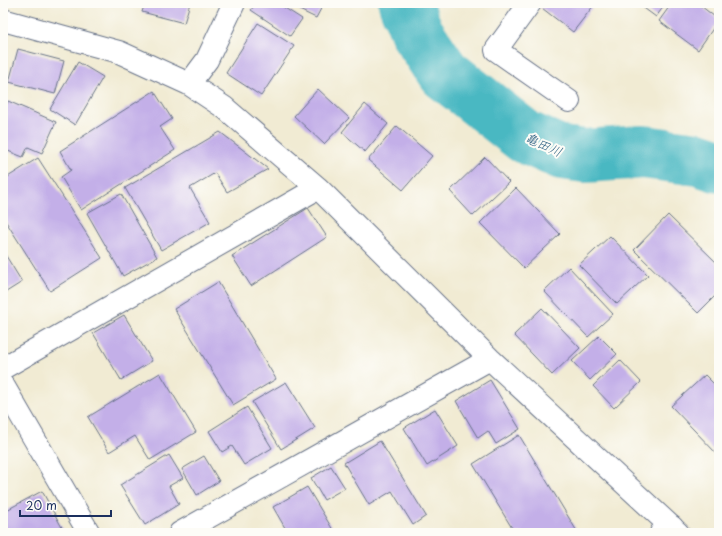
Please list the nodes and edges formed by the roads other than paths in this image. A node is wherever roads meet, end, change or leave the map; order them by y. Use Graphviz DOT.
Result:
graph roads {
  1 [pos="234,3"];
  2 [pos="530,3"];
  3 [pos="3,20"];
  4 [pos="190,84"];
  5 [pos="569,101"];
  6 [pos="318,188"];
  7 [pos="490,359"];
  8 [pos="3,368"];
  9 [pos="3,385"];
  10 [pos="670,531"];
  11 [pos="89,533"];
  12 [pos="180,533"];
  1 -- 4 [label="street"];
  2 -- 5 [label="street"];
  3 -- 4 [label="street"];
  4 -- 6 [label="street"];
  6 -- 7 [label="street"];
  6 -- 8 [label="street"];
  7 -- 10 [label="street"];
  7 -- 12 [label="street"];
  9 -- 11 [label="street"];
}
